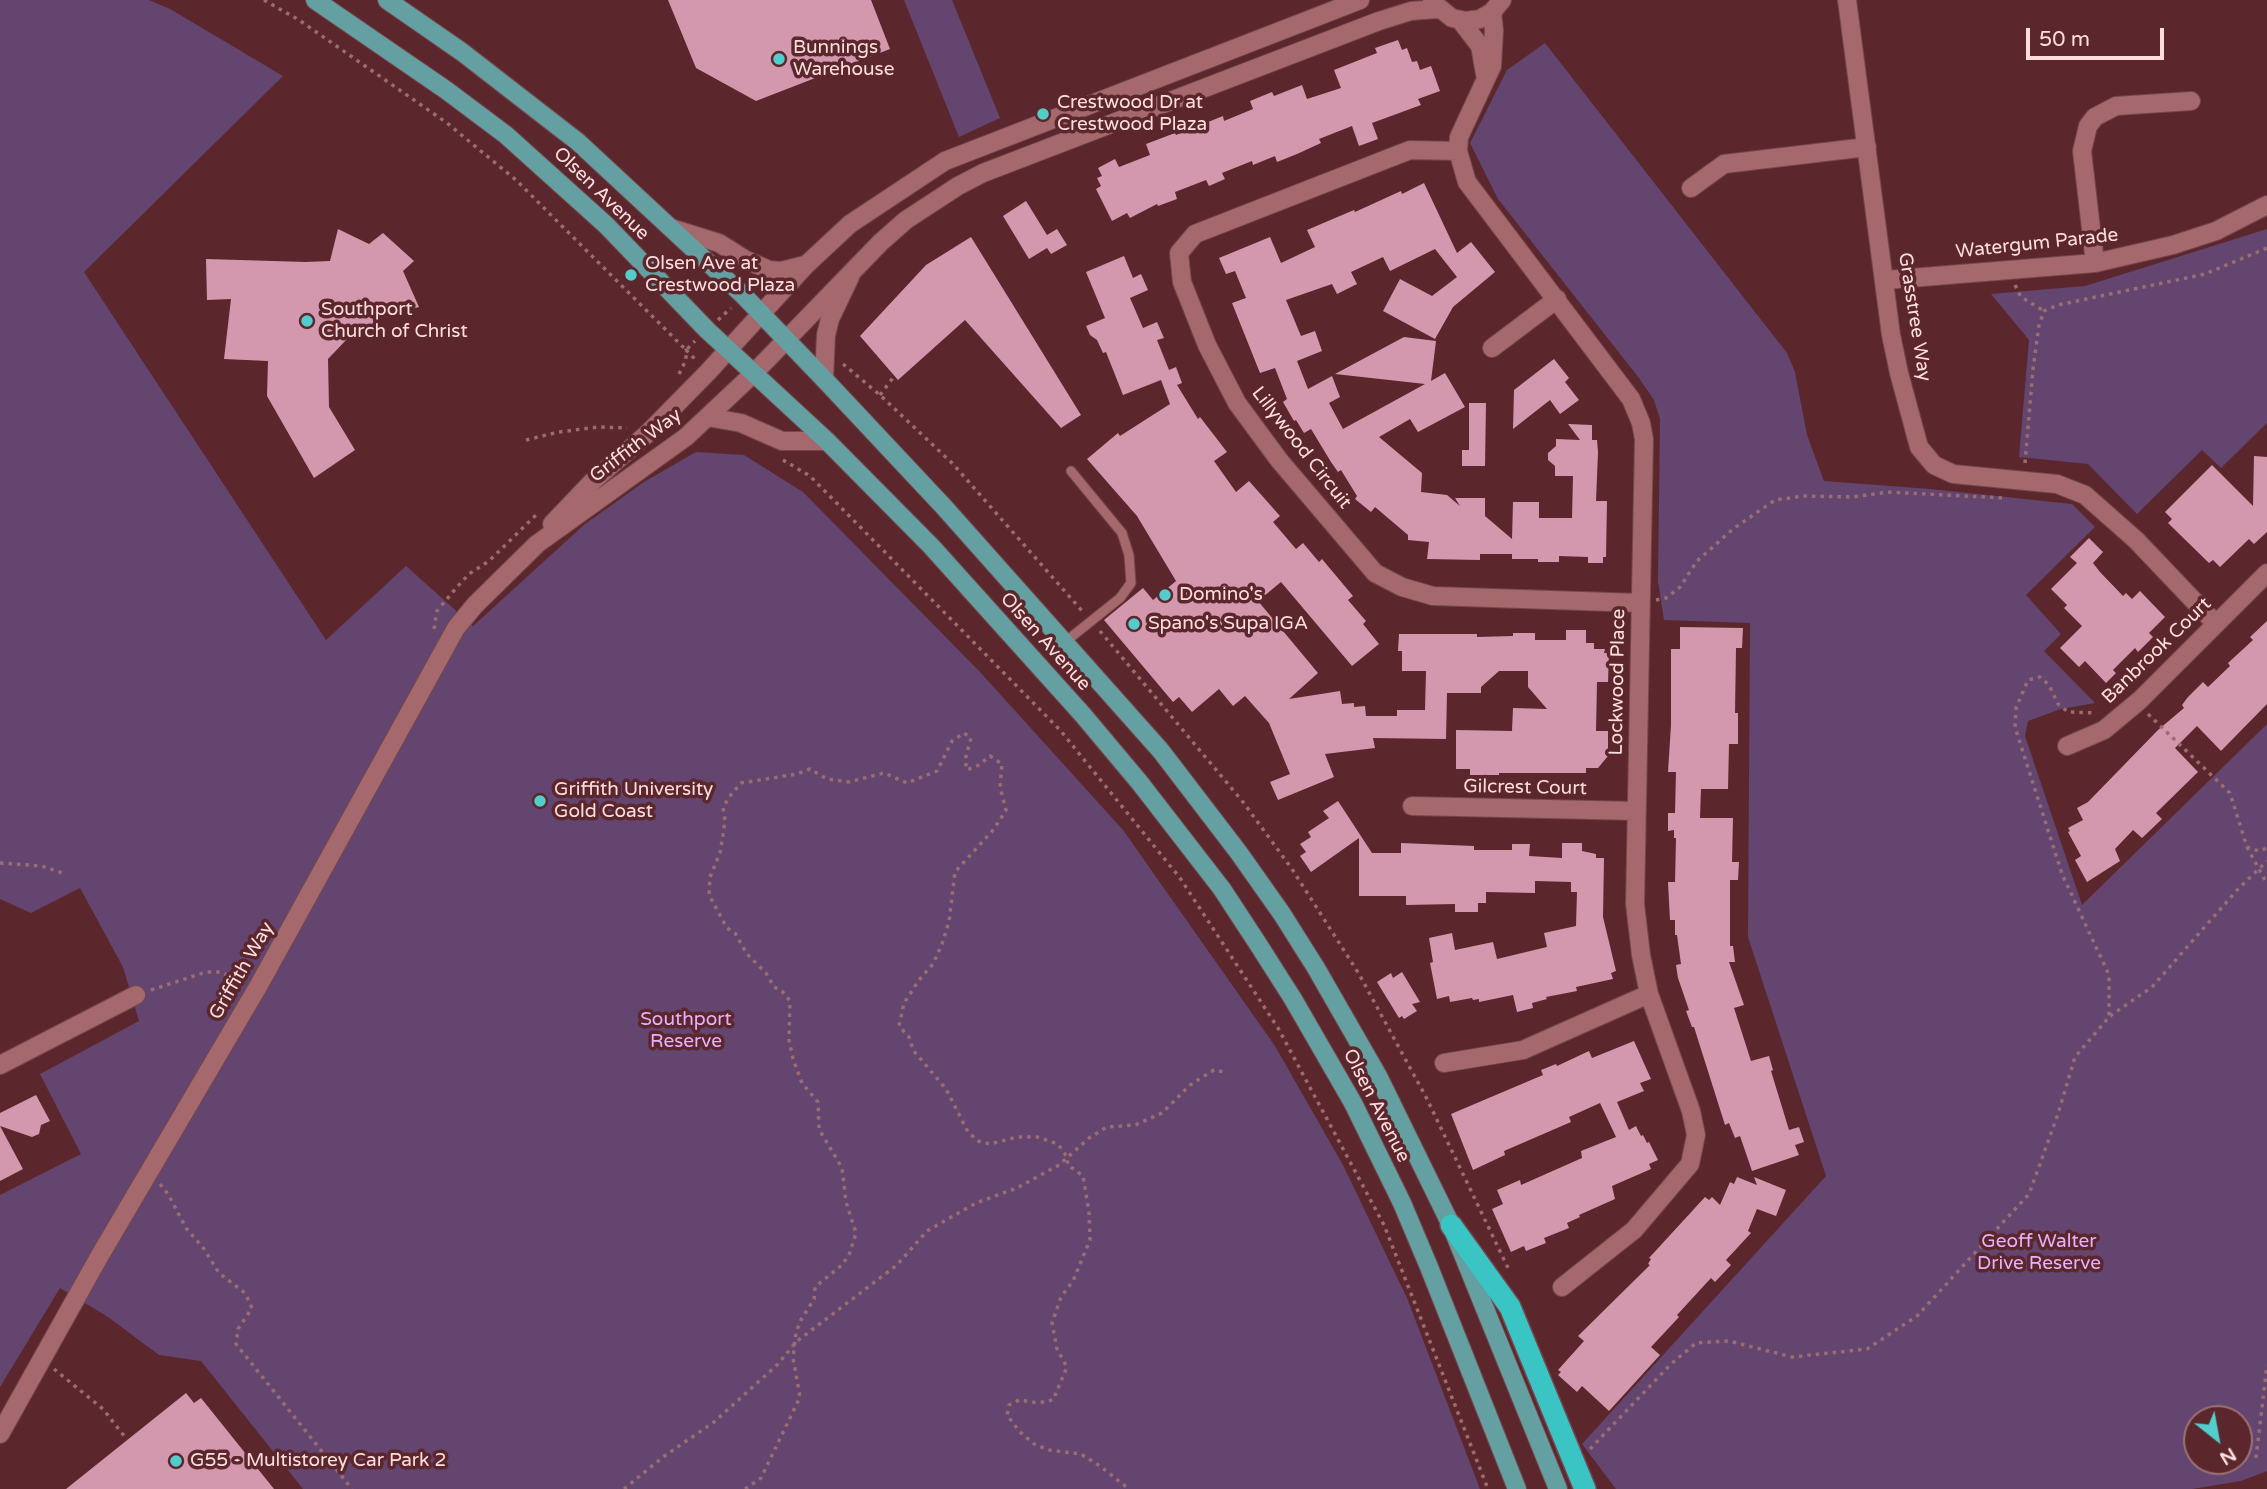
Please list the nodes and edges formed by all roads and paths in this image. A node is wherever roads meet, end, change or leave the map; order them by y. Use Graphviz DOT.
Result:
graph roads {
  1 [pos="315,0"];
  2 [pos="387,0"];
  3 [pos="1360,0"];
  4 [pos="1847,0"];
  5 [pos="1434,4"];
  6 [pos="1497,6"];
  7 [pos="1460,20"];
  8 [pos="1486,77"];
  9 [pos="2191,102"];
  10 [pos="1867,147"];
  11 [pos="1458,151"];
  12 [pos="1690,188"];
  13 [pos="2267,205"];
  14 [pos="671,228"];
  15 [pos="2267,248"];
  16 [pos="2095,263"];
  17 [pos="806,265"];
  18 [pos="854,267"];
  19 [pos="2013,270"];
  20 [pos="1886,280"];
  21 [pos="1557,299"];
  22 [pos="2044,311"];
  23 [pos="760,312"];
  24 [pos="786,339"];
  25 [pos="1492,348"];
  26 [pos="728,349"];
  27 [pos="708,372"];
  28 [pos="753,374"];
  29 [pos="895,375"];
  30 [pos="824,379"];
  31 [pos="672,382"];
  32 [pos="880,395"];
  33 [pos="707,417"];
  34 [pos="636,419"];
  35 [pos="627,428"];
  36 [pos="618,437"];
  37 [pos="526,440"];
  38 [pos="827,441"];
  39 [pos="781,459"];
  40 [pos="2025,463"];
  41 [pos="1071,471"];
  42 [pos="2007,498"];
  43 [pos="544,507"];
  44 [pos="537,544"];
  45 [pos="2267,573"];
  46 [pos="1640,603"];
  47 [pos="2215,623"];
  48 [pos="434,634"];
  49 [pos="1065,642"];
  50 [pos="2137,703"];
  51 [pos="2099,712"];
  52 [pos="2067,746"];
  53 [pos="1412,806"];
  54 [pos="1637,811"];
  55 [pos="2247,847"];
  56 [pos="2267,848"];
  57 [pos="2267,861"];
  58 [pos="0,863"];
  59 [pos="2258,870"];
  60 [pos="65,874"];
  61 [pos="2267,884"];
  62 [pos="246,970"];
  63 [pos="239,982"];
  64 [pos="259,985"];
  65 [pos="1649,994"];
  66 [pos="136,995"];
  67 [pos="2109,1017"];
  68 [pos="1444,1063"];
  69 [pos="0,1065"];
  70 [pos="1225,1072"];
  71 [pos="1067,1160"];
  72 [pos="148,1174"];
  73 [pos="1451,1225"];
  74 [pos="1562,1287"];
  75 [pos="796,1342"];
  76 [pos="2267,1365"];
  77 [pos="46,1372"];
  78 [pos="0,1434"];
  79 [pos="125,1437"];
  80 [pos="1584,1455"];
  81 [pos="2256,1458"];
  82 [pos="352,1489"];
  83 [pos="624,1489"];
  84 [pos="745,1489"];
  85 [pos="1129,1489"];
  86 [pos="1488,1489"];
  87 [pos="1517,1489"];
  88 [pos="1558,1489"];
  89 [pos="1585,1489"];
  1 -- 26 [label="main road, Olsen Avenue"];
  2 -- 14 [label="main road, Olsen Avenue"];
  3 -- 17 [label="street, Griffith Way"];
  4 -- 10 [label="street, Grasstree Way"];
  5 -- 7 [label="street"];
  5 -- 18 [label="street, Griffith Way"];
  6 -- 7 [label="street"];
  6 -- 8 [label="street"];
  7 -- 8 [label="street"];
  8 -- 11 [label="street"];
  9 -- 16 [label="street"];
  10 -- 12 [label="street"];
  10 -- 20 [label="street, Grasstree Way"];
  11 -- 21 [label="street, Lockwood Place"];
  11 -- 46 [label="street, Lillywood Circuit"];
  13 -- 16 [label="street, Watergum Parade"];
  14 -- 17 [label="street"];
  14 -- 23 [label="main road, Olsen Avenue"];
  15 -- 22 [label="path"];
  16 -- 19 [label="street, Watergum Parade"];
  17 -- 23 [label="street, Griffith Way"];
  18 -- 24 [label="street, Griffith Way"];
  18 -- 30 [label="street"];
  19 -- 20 [label="street, Watergum Parade"];
  19 -- 22 [label="path"];
  20 -- 47 [label="street, Grasstree Way"];
  21 -- 25 [label="street"];
  21 -- 46 [label="street, Lockwood Place"];
  22 -- 40 [label="path"];
  23 -- 24 [label="main road, Olsen Avenue"];
  23 -- 26 [label="street, Griffith Way"];
  24 -- 28 [label="street, Griffith Way"];
  24 -- 30 [label="main road, Olsen Avenue"];
  26 -- 27 [label="street, Griffith Way"];
  26 -- 28 [label="main road, Olsen Avenue"];
  27 -- 31 [label="path"];
  27 -- 44 [label="street, Griffith Way"];
  28 -- 33 [label="street, Griffith Way"];
  28 -- 38 [label="main road, Olsen Avenue"];
  29 -- 32 [label="path"];
  30 -- 49 [label="main road, Olsen Avenue"];
  33 -- 38 [label="street"];
  33 -- 44 [label="street, Griffith Way"];
  34 -- 35 [label="path"];
  35 -- 36 [label="path"];
  35 -- 37 [label="path"];
  38 -- 87 [label="main road, Olsen Avenue"];
  39 -- 86 [label="path"];
  41 -- 49 [label="lane"];
  42 -- 46 [label="path"];
  43 -- 48 [label="path"];
  44 -- 64 [label="street, Griffith Way"];
  45 -- 47 [label="street, Banbrook Court"];
  46 -- 54 [label="street, Lockwood Place"];
  47 -- 50 [label="street, Banbrook Court"];
  49 -- 73 [label="main road, Olsen Avenue"];
  50 -- 52 [label="street, Banbrook Court"];
  50 -- 55 [label="path"];
  51 -- 67 [label="path"];
  53 -- 54 [label="street, Gilcrest Court"];
  54 -- 65 [label="street, Lockwood Place"];
  55 -- 56 [label="path"];
  55 -- 59 [label="path"];
  57 -- 59 [label="path"];
  58 -- 60 [label="path"];
  59 -- 61 [label="path"];
  59 -- 67 [label="path"];
  62 -- 63 [label="path"];
  63 -- 64 [label="path"];
  63 -- 66 [label="path"];
  64 -- 72 [label="street, Griffith Way"];
  65 -- 68 [label="street"];
  65 -- 74 [label="street, Lockwood Place"];
  66 -- 69 [label="street"];
  67 -- 80 [label="path"];
  70 -- 71 [label="path"];
  71 -- 75 [label="path"];
  71 -- 75 [label="path"];
  71 -- 85 [label="path"];
  72 -- 78 [label="street, Griffith Way"];
  72 -- 82 [label="path"];
  73 -- 88 [label="main road, Olsen Avenue"];
  73 -- 89 [label="highway"];
  75 -- 83 [label="path"];
  75 -- 84 [label="path"];
  76 -- 81 [label="path"];
  77 -- 79 [label="path"];
}
